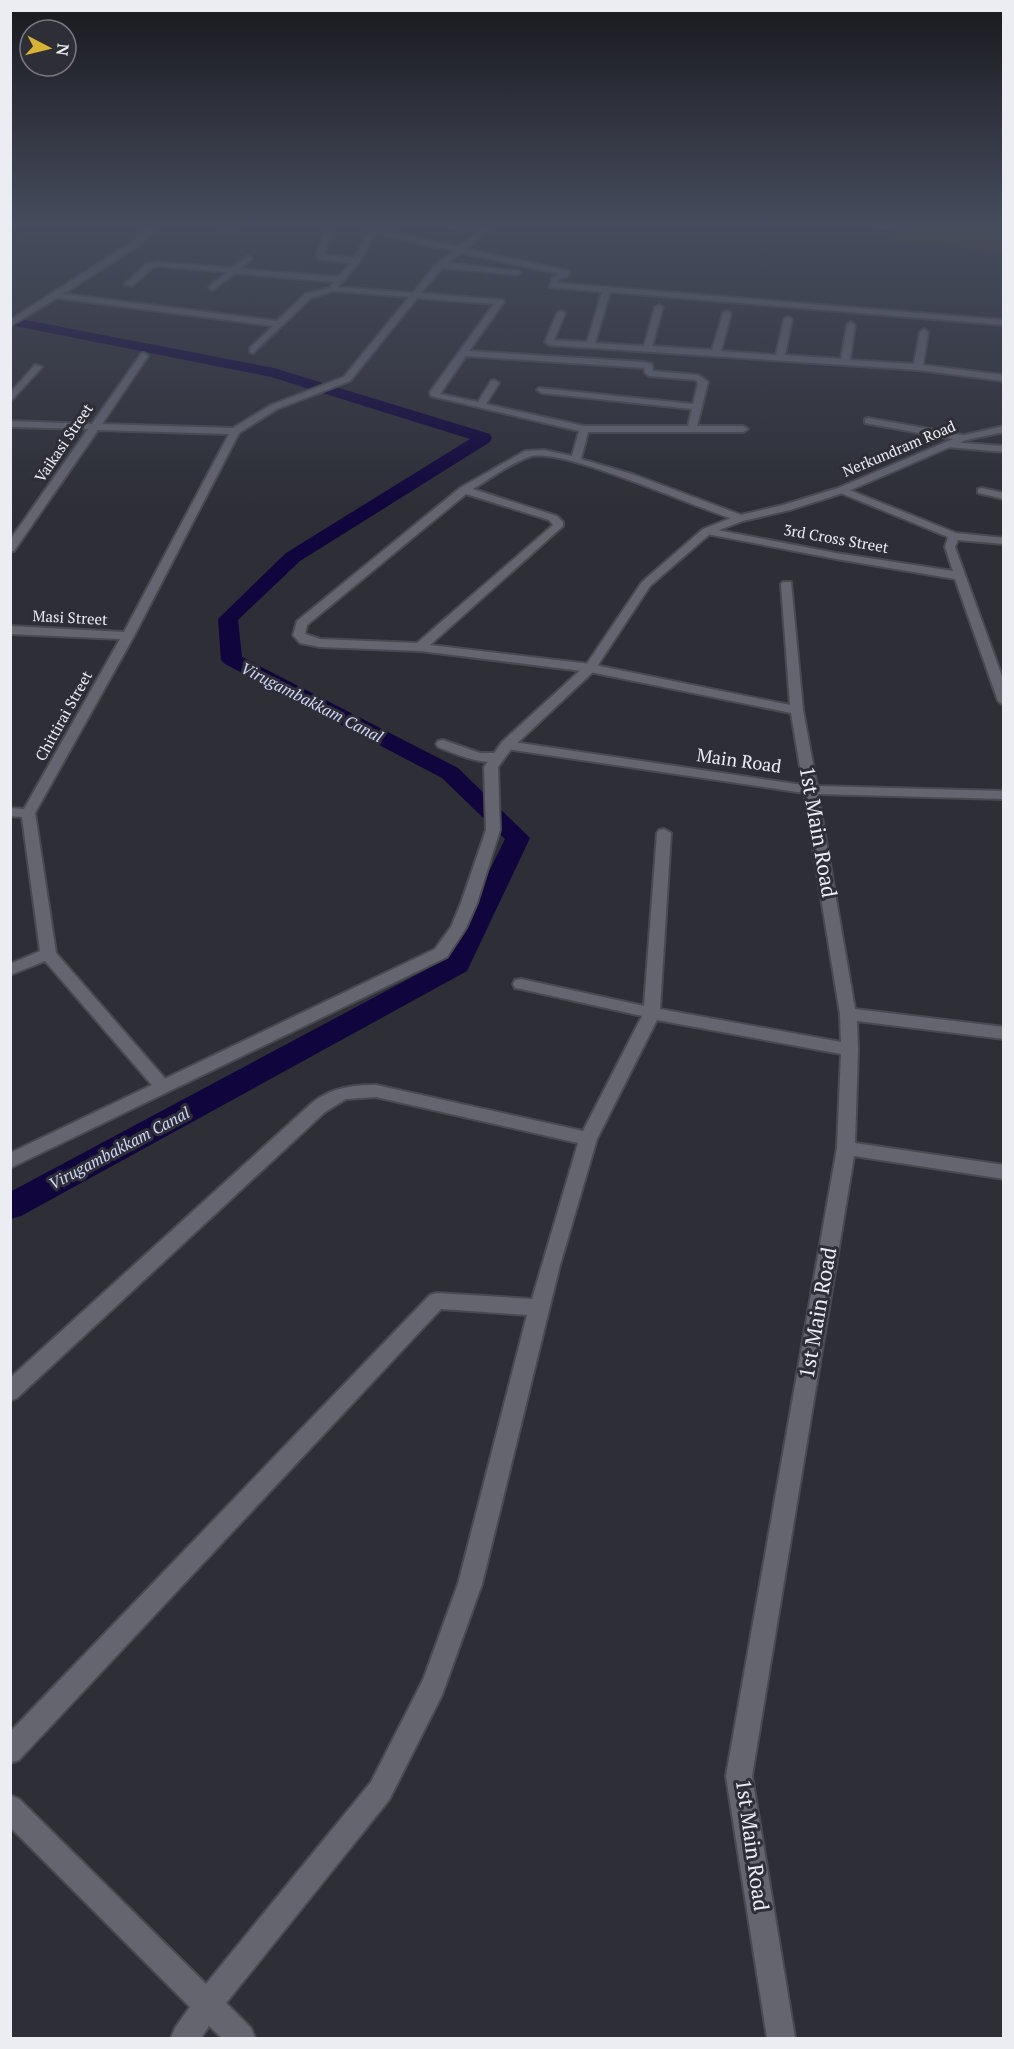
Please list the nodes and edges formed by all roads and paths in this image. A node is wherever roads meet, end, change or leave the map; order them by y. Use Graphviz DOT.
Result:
graph roads {
  1 [pos="235,319"];
  2 [pos="284,319"];
  3 [pos="395,319"];
  4 [pos="488,319"];
  5 [pos="559,319"];
  6 [pos="598,319"];
  7 [pos="656,319"];
  8 [pos="725,319"];
  9 [pos="788,319"];
  10 [pos="945,319"];
  11 [pos="949,319"];
  12 [pos="1004,323"];
  13 [pos="278,324"];
  14 [pos="851,325"];
  15 [pos="924,332"];
  16 [pos="590,345"];
  17 [pos="647,349"];
  18 [pos="253,350"];
  19 [pos="463,353"];
  20 [pos="716,353"];
  21 [pos="144,356"];
  22 [pos="780,358"];
  23 [pos="845,362"];
  24 [pos="38,367"];
  25 [pos="918,367"];
  26 [pos="1004,378"];
  27 [pos="494,383"];
  28 [pos="542,390"];
  29 [pos="10,399"];
  30 [pos="480,406"];
  31 [pos="696,407"];
  32 [pos="868,421"];
  33 [pos="10,424"];
  34 [pos="92,428"];
  35 [pos="584,429"];
  36 [pos="692,429"];
  37 [pos="743,429"];
  38 [pos="1004,429"];
  39 [pos="235,431"];
  40 [pos="963,438"];
  41 [pos="950,445"];
  42 [pos="1004,449"];
  43 [pos="576,460"];
  44 [pos="464,489"];
  45 [pos="842,490"];
  46 [pos="982,491"];
  47 [pos="1004,496"];
  48 [pos="740,518"];
  49 [pos="707,531"];
  50 [pos="954,536"];
  51 [pos="1004,542"];
  52 [pos="10,549"];
  53 [pos="960,576"];
  54 [pos="787,584"];
  55 [pos="10,630"];
  56 [pos="128,636"];
  57 [pos="420,648"];
  58 [pos="590,668"];
  59 [pos="1004,701"];
  60 [pos="797,710"];
  61 [pos="443,744"];
  62 [pos="507,745"];
  63 [pos="494,762"];
  64 [pos="810,790"];
  65 [pos="1004,795"];
  66 [pos="10,812"];
  67 [pos="28,813"];
  68 [pos="664,833"];
  69 [pos="48,954"];
  70 [pos="10,970"];
  71 [pos="520,984"];
  72 [pos="652,1013"];
  73 [pos="848,1014"];
  74 [pos="1004,1033"];
  75 [pos="850,1050"];
  76 [pos="163,1087"];
  77 [pos="588,1139"];
  78 [pos="846,1148"];
  79 [pos="10,1161"];
  80 [pos="1004,1172"];
  81 [pos="540,1308"];
  82 [pos="10,1392"];
  83 [pos="10,1751"];
  84 [pos="10,1808"];
  85 [pos="208,2004"];
  86 [pos="185,2038"];
  87 [pos="241,2038"];
  88 [pos="781,2038"];
  1 -- 13 [label="street"];
  2 -- 13 [label="street"];
  3 -- 39 [label="street"];
  4 -- 19 [label="street"];
  5 -- 16 [label="street"];
  6 -- 16 [label="street"];
  7 -- 17 [label="street"];
  8 -- 20 [label="street"];
  9 -- 22 [label="street"];
  10 -- 11 [label="street"];
  11 -- 12 [label="street"];
  13 -- 18 [label="street"];
  14 -- 23 [label="street"];
  15 -- 25 [label="street"];
  16 -- 17 [label="street"];
  17 -- 20 [label="street"];
  19 -- 30 [label="street"];
  19 -- 31 [label="street"];
  20 -- 22 [label="street"];
  21 -- 34 [label="street, Vaikasi Street"];
  22 -- 23 [label="street"];
  23 -- 25 [label="street"];
  24 -- 29 [label="street"];
  25 -- 26 [label="street"];
  27 -- 30 [label="street"];
  28 -- 31 [label="street"];
  30 -- 35 [label="street"];
  31 -- 36 [label="street"];
  32 -- 40 [label="street"];
  33 -- 34 [label="street"];
  34 -- 39 [label="street"];
  34 -- 52 [label="street, Vaikasi Street"];
  35 -- 36 [label="street"];
  35 -- 43 [label="street"];
  36 -- 37 [label="street"];
  38 -- 40 [label="street, Nerkundram Road"];
  39 -- 56 [label="street, Chittirai Street"];
  40 -- 41 [label="street, Nerkundram Road"];
  41 -- 42 [label="street"];
  41 -- 45 [label="street, Nerkundram Road"];
  43 -- 44 [label="street"];
  43 -- 48 [label="street"];
  44 -- 57 [label="street"];
  44 -- 57 [label="street"];
  45 -- 48 [label="street, Nerkundram Road"];
  45 -- 50 [label="street"];
  46 -- 47 [label="street"];
  48 -- 49 [label="street, Nerkundram Road"];
  49 -- 53 [label="street, 3rd Cross Street"];
  49 -- 58 [label="street, Nerkundram Road"];
  50 -- 51 [label="street"];
  50 -- 53 [label="street"];
  53 -- 59 [label="street"];
  54 -- 60 [label="street, 1st Main Road"];
  55 -- 56 [label="street, Masi Street"];
  56 -- 67 [label="street, Chittirai Street"];
  57 -- 58 [label="street"];
  58 -- 60 [label="street"];
  58 -- 62 [label="street, Nerkundram Road"];
  60 -- 64 [label="street, 1st Main Road"];
  61 -- 63 [label="street"];
  62 -- 63 [label="street, Nerkundram Road"];
  62 -- 64 [label="street, Main Road"];
  63 -- 76 [label="street"];
  64 -- 65 [label="street, Main Road"];
  64 -- 73 [label="street, 1st Main Road"];
  66 -- 67 [label="street"];
  67 -- 69 [label="street"];
  68 -- 72 [label="street"];
  69 -- 70 [label="street"];
  69 -- 76 [label="street"];
  71 -- 72 [label="street"];
  72 -- 75 [label="street"];
  72 -- 77 [label="street"];
  73 -- 74 [label="street"];
  73 -- 75 [label="street, 1st Main Road"];
  75 -- 78 [label="street, 1st Main Road"];
  76 -- 79 [label="street"];
  77 -- 81 [label="street"];
  77 -- 82 [label="street"];
  78 -- 80 [label="street"];
  78 -- 88 [label="street, 1st Main Road"];
  81 -- 83 [label="street"];
  81 -- 85 [label="street"];
  84 -- 85 [label="street"];
  85 -- 86 [label="street"];
  85 -- 87 [label="street"];
}
